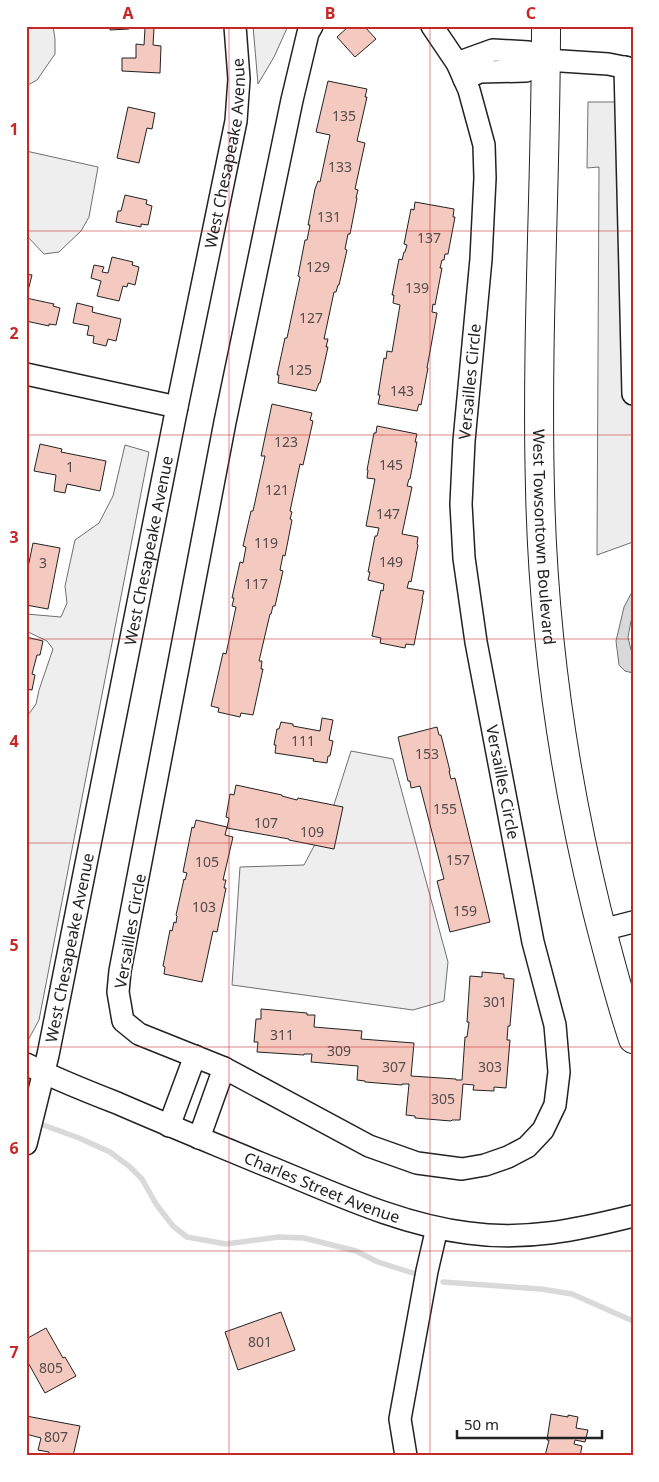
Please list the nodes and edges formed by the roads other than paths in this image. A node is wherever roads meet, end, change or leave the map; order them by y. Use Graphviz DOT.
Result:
graph roads {
  1 [pos="235,26"];
  2 [pos="312,26"];
  3 [pos="432,26"];
  4 [pos="546,26"];
  5 [pos="546,60"];
  6 [pos="629,68"];
  7 [pos="461,71"];
  8 [pos="26,374"];
  9 [pos="633,394"];
  10 [pos="177,407"];
  11 [pos="633,922"];
  12 [pos="602,930"];
  13 [pos="633,1039"];
  14 [pos="195,1056"];
  15 [pos="35,1068"];
  16 [pos="224,1068"];
  17 [pos="170,1126"];
  18 [pos="30,1129"];
  19 [pos="199,1138"];
  20 [pos="633,1216"];
  21 [pos="437,1228"];
  22 [pos="406,1456"];
  1 -- 10 [label="street, West Chesapeake Avenue"];
  2 -- 14 [label="street, Versailles Circle"];
  3 -- 7 [label="street, Versailles Circle"];
  4 -- 5 [label="main road, West Towsontown Boulevard"];
  5 -- 6 [label="street"];
  5 -- 7 [label="street"];
  5 -- 12 [label="main road, West Towsontown Boulevard"];
  6 -- 9 [label="street"];
  7 -- 16 [label="street, Versailles Circle"];
  8 -- 10 [label="street"];
  10 -- 15 [label="street, West Chesapeake Avenue"];
  11 -- 12 [label="street"];
  12 -- 13 [label="main road, West Towsontown Boulevard"];
  14 -- 16 [label="street, Versailles Circle"];
  14 -- 17 [label="street"];
  15 -- 17 [label="street, Charles Street Avenue"];
  15 -- 18 [label="street, West Chesapeake Avenue"];
  16 -- 19 [label="street"];
  17 -- 19 [label="street, Charles Street Avenue"];
  19 -- 21 [label="street, Charles Street Avenue"];
  20 -- 21 [label="street, Charles Street Avenue"];
  21 -- 22 [label="street"];
}
